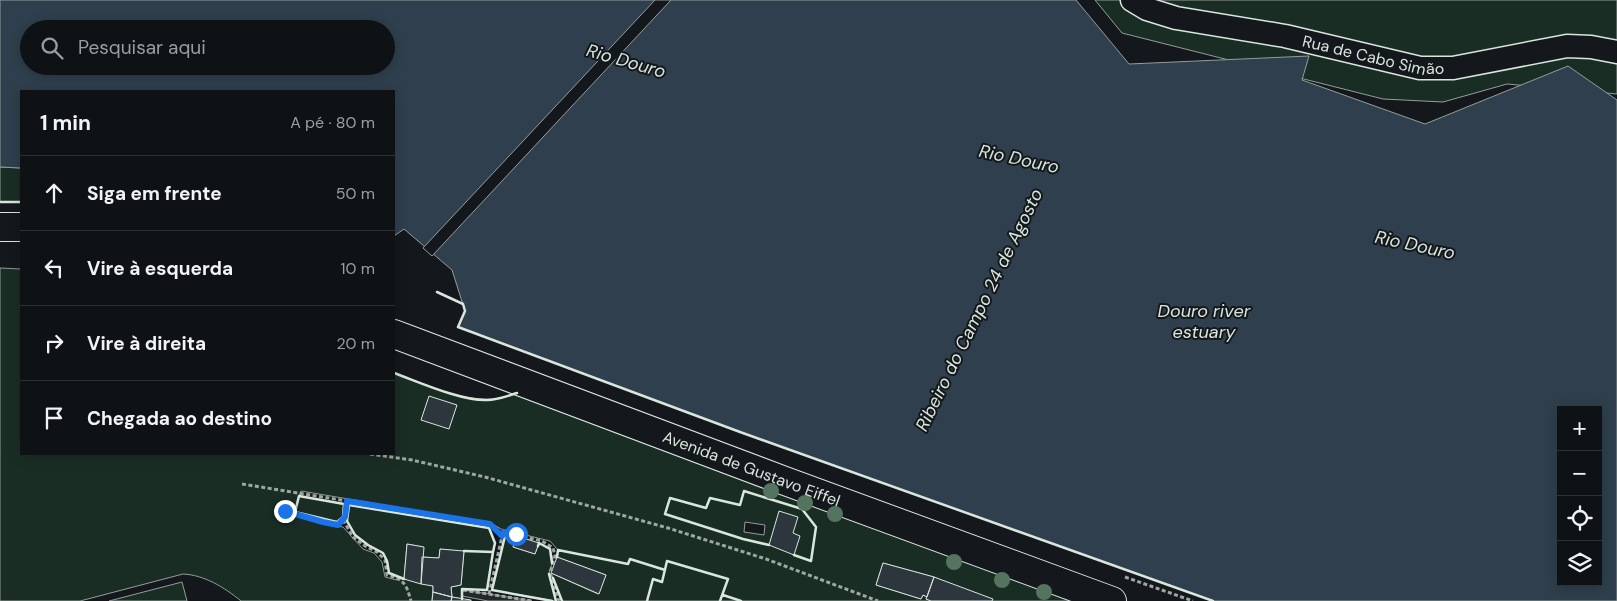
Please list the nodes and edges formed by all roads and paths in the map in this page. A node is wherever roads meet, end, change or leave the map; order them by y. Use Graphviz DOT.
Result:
graph roads {
  1 [pos="1132,0"];
  2 [pos="1617,52"];
  3 [pos="0,227"];
  4 [pos="20,227"];
  5 [pos="395,334"];
  6 [pos="377,455"];
  7 [pos="242,484"];
  8 [pos="347,501"];
  9 [pos="285,511"];
  10 [pos="343,520"];
  11 [pos="502,536"];
  12 [pos="464,590"];
  13 [pos="489,594"];
  14 [pos="411,601"];
  15 [pos="532,601"];
  16 [pos="560,601"];
  17 [pos="878,601"];
  18 [pos="1112,601"];
  1 -- 2 [label="street, Rua de Cabo Simão"];
  3 -- 4 [label="main road"];
  5 -- 18 [label="main road, Avenida de Gustavo Eiffel"];
  6 -- 17 [label="path"];
  7 -- 8 [label="path"];
  8 -- 10 [label="path"];
  8 -- 11 [label="path"];
  9 -- 10 [label="path"];
  10 -- 14 [label="path"];
  11 -- 13 [label="path"];
  11 -- 16 [label="path"];
  12 -- 13 [label="path"];
  13 -- 15 [label="path"];
}
